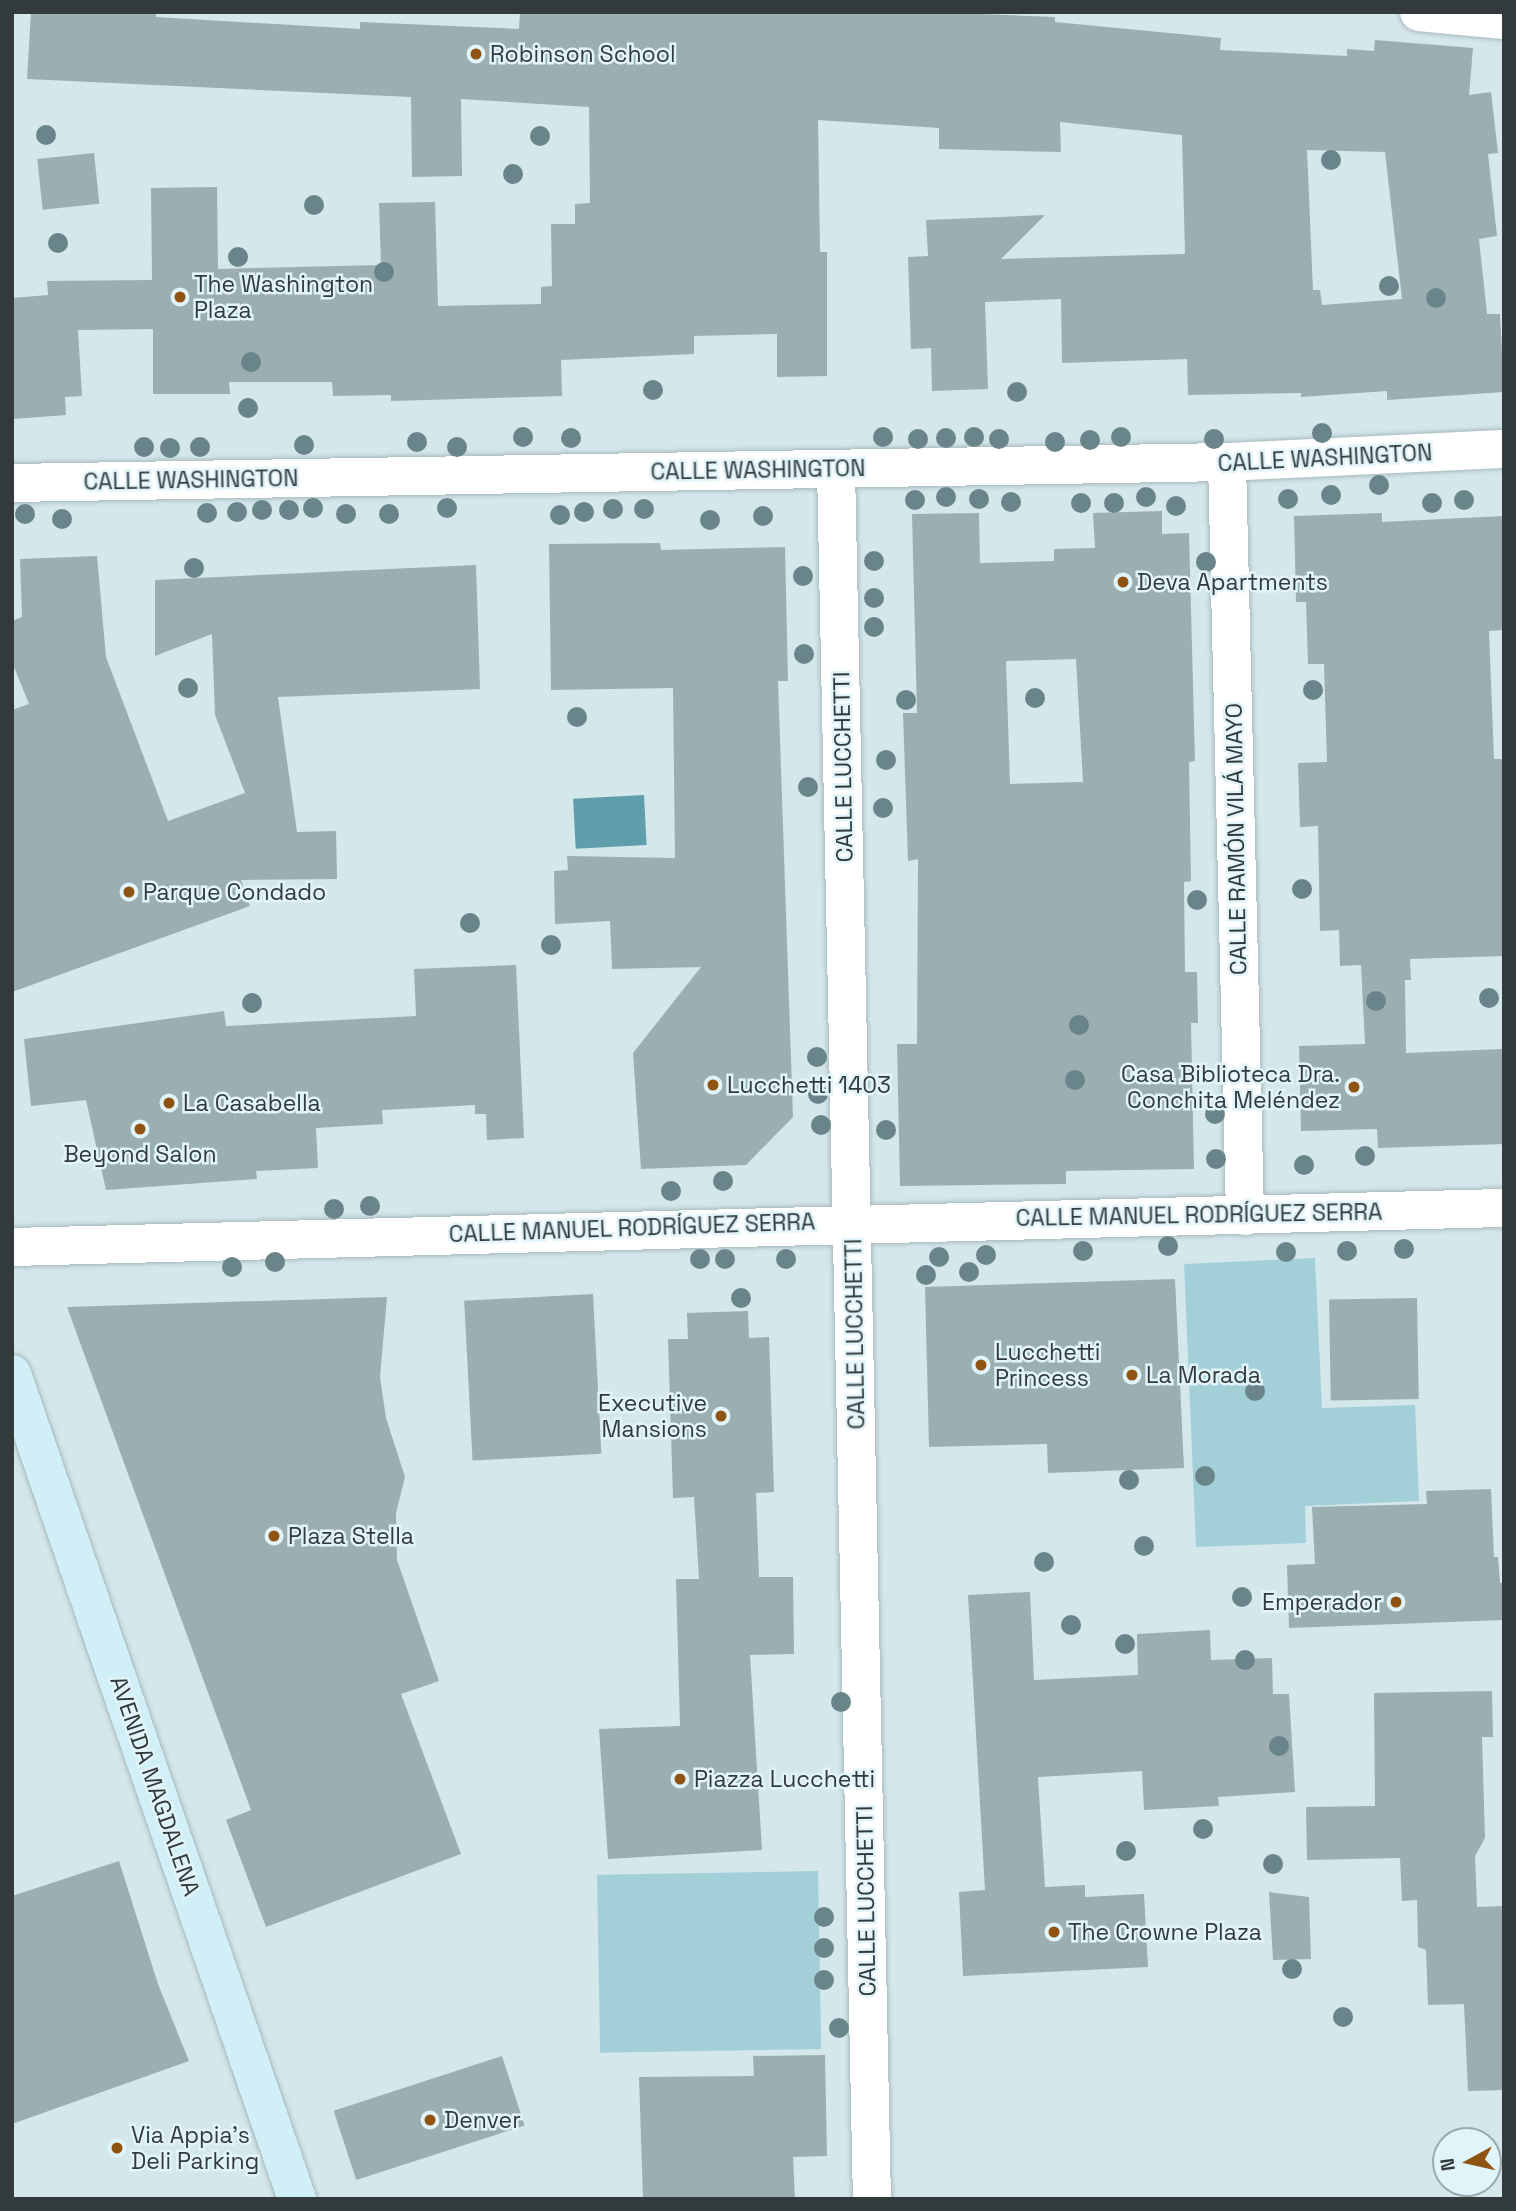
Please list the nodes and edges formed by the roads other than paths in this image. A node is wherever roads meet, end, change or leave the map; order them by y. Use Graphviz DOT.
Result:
graph roads {
  1 [pos="1419,12"];
  2 [pos="1504,20"];
  3 [pos="1504,449"];
  4 [pos="1227,463"];
  5 [pos="836,469"];
  6 [pos="12,483"];
  7 [pos="1504,1208"];
  8 [pos="1245,1216"];
  9 [pos="853,1222"];
  10 [pos="12,1247"];
  11 [pos="12,1374"];
  12 [pos="297,2199"];
  13 [pos="872,2199"];
  1 -- 2 [label="street"];
  3 -- 4 [label="street, CALLE WASHINGTON"];
  4 -- 5 [label="street, CALLE WASHINGTON"];
  4 -- 8 [label="street, CALLE RAMÓN VILÁ MAYO"];
  5 -- 6 [label="street, CALLE WASHINGTON"];
  5 -- 9 [label="street, CALLE LUCCHETTI"];
  7 -- 8 [label="street, CALLE MANUEL RODRÍGUEZ SERRA"];
  8 -- 9 [label="street, CALLE MANUEL RODRÍGUEZ SERRA"];
  9 -- 10 [label="street, CALLE MANUEL RODRÍGUEZ SERRA"];
  9 -- 13 [label="street, CALLE LUCCHETTI"];
  11 -- 12 [label="street, AVENIDA MAGDALENA"];
}
